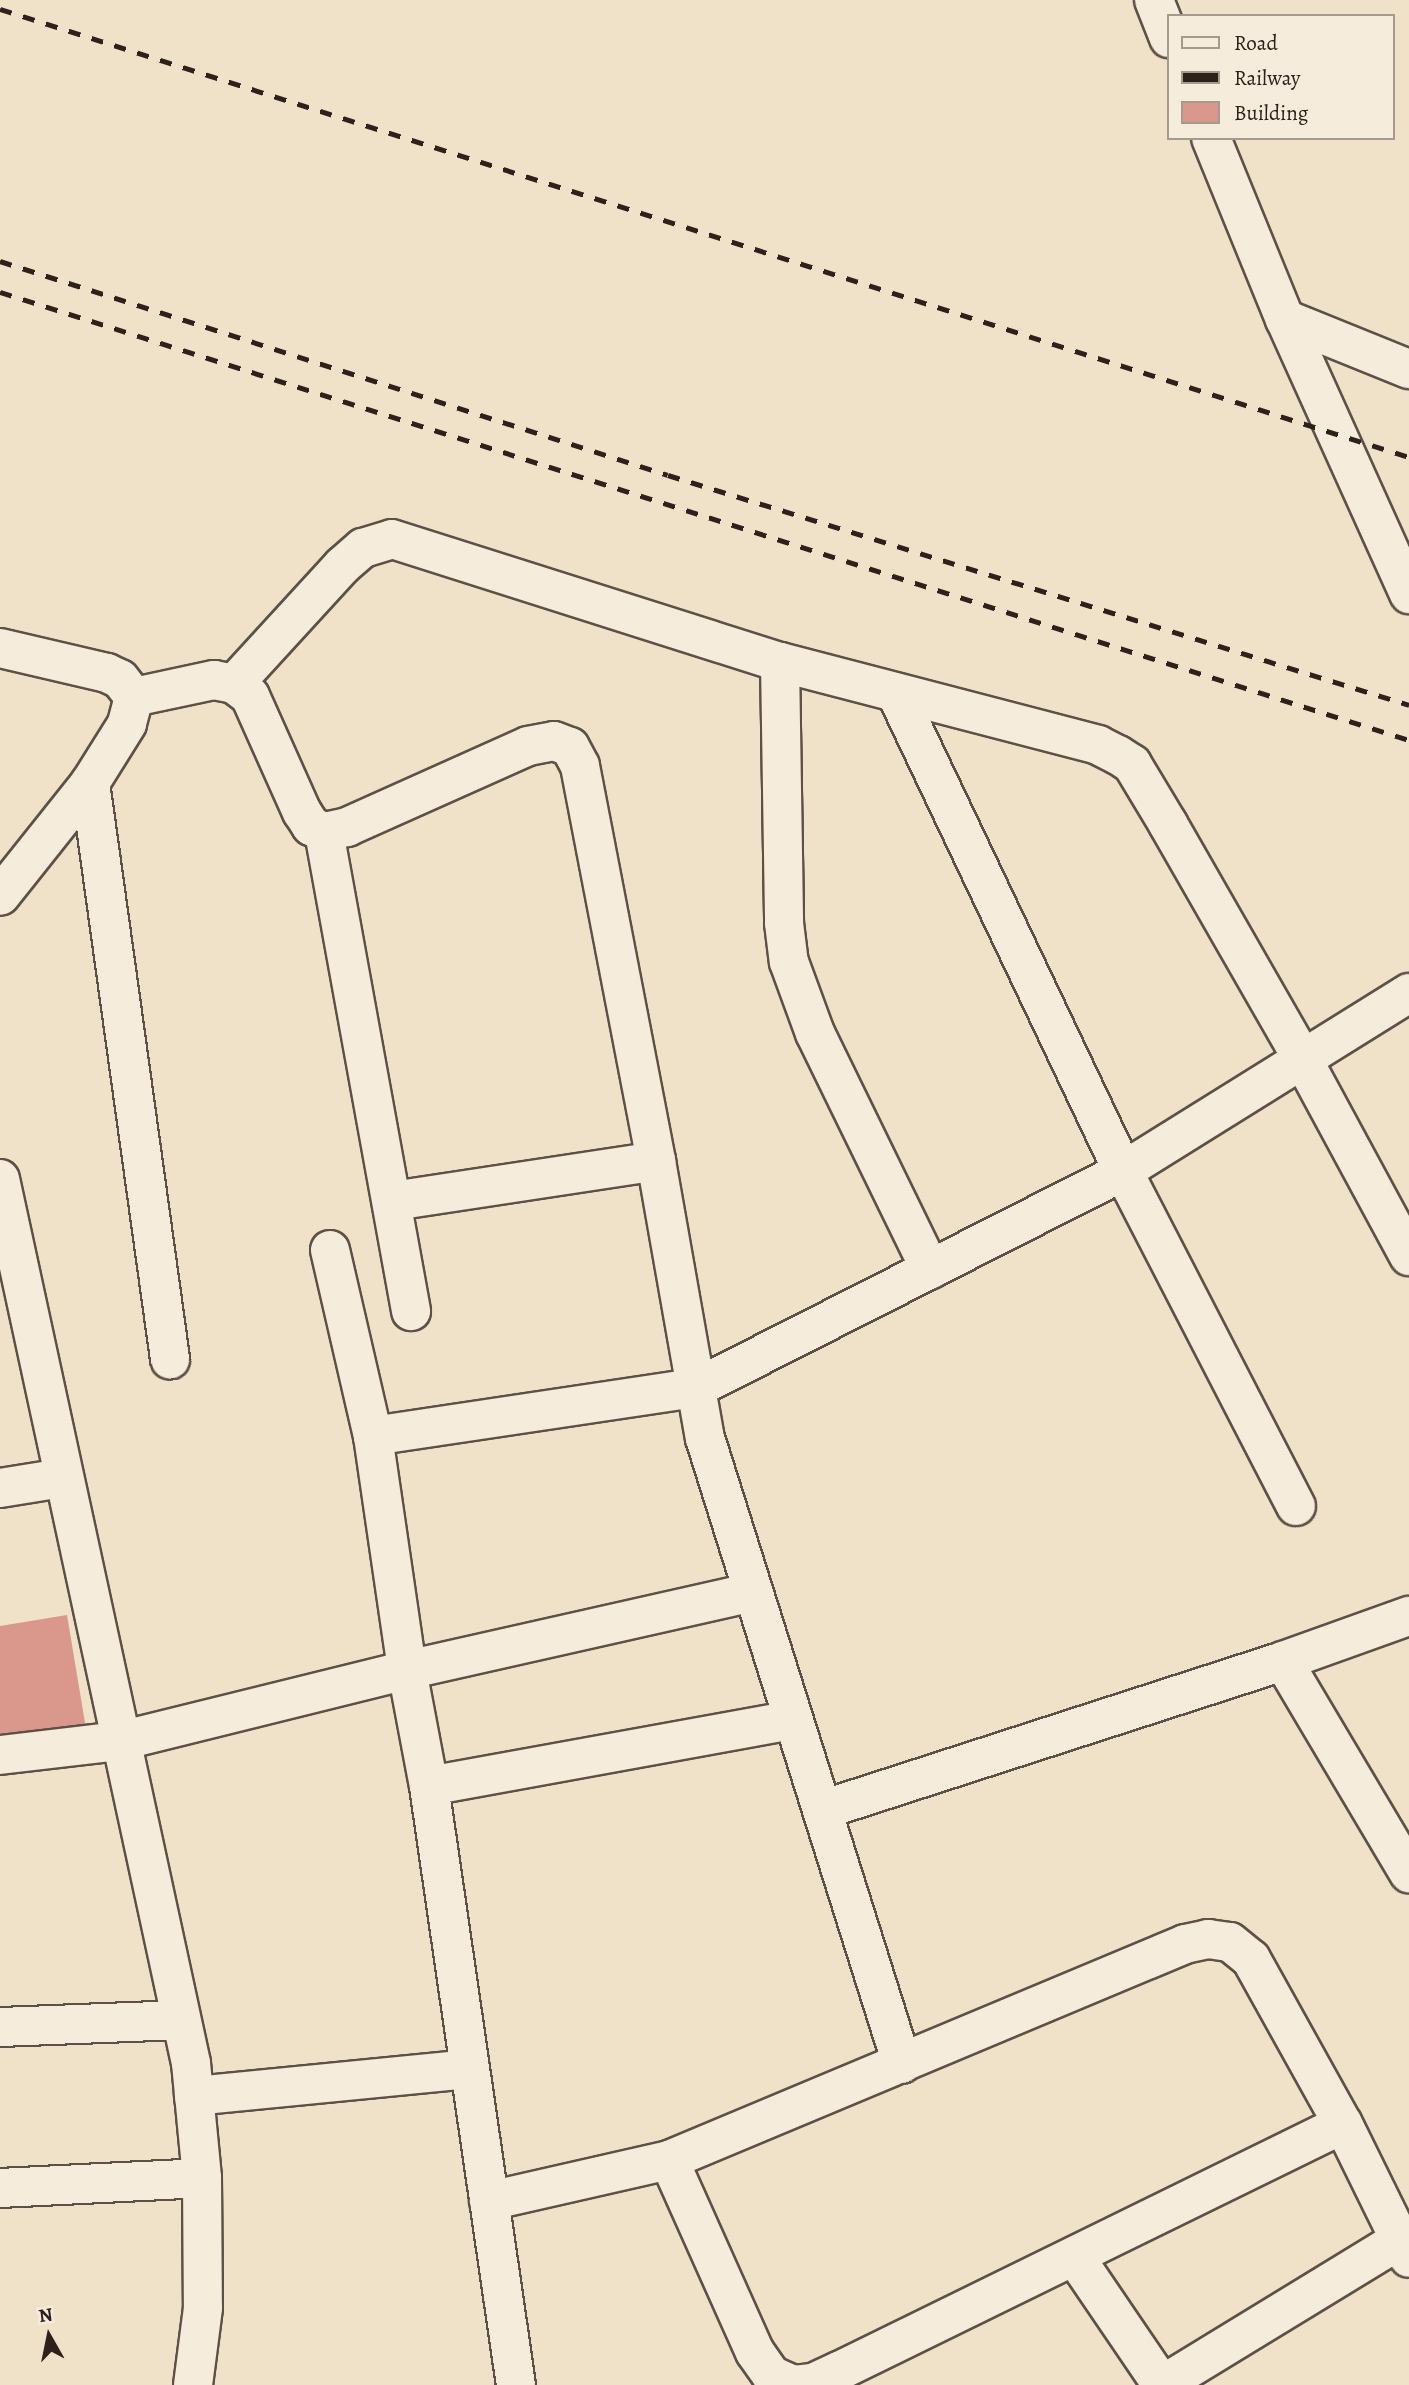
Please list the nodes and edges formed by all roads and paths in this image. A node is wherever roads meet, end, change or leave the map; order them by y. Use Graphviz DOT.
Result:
graph roads {
  1 [pos="1154,0"];
  2 [pos="1168,35"];
  3 [pos="1212,140"];
  4 [pos="1284,320"];
  5 [pos="1409,369"];
  6 [pos="1409,594"];
  7 [pos="0,648"];
  8 [pos="780,662"];
  9 [pos="234,684"];
  10 [pos="896,693"];
  11 [pos="134,697"];
  12 [pos="90,783"];
  13 [pos="324,832"];
  14 [pos="0,896"];
  15 [pos="1409,993"];
  16 [pos="1303,1059"];
  17 [pos="656,1161"];
  18 [pos="1123,1171"];
  19 [pos="0,1179"];
  20 [pos="393,1201"];
  21 [pos="330,1250"];
  22 [pos="1409,1256"];
  23 [pos="930,1269"];
  24 [pos="411,1311"];
  25 [pos="170,1359"];
  26 [pos="696,1388"];
  27 [pos="373,1436"];
  28 [pos="62,1478"];
  29 [pos="0,1488"];
  30 [pos="1296,1506"];
  31 [pos="753,1592"];
  32 [pos="1409,1616"];
  33 [pos="1283,1661"];
  34 [pos="407,1670"];
  35 [pos="793,1720"];
  36 [pos="120,1741"];
  37 [pos="0,1755"];
  38 [pos="429,1787"];
  39 [pos="822,1810"];
  40 [pos="1409,1873"];
  41 [pos="181,2020"];
  42 [pos="0,2028"];
  43 [pos="902,2064"];
  44 [pos="470,2069"];
  45 [pos="194,2096"];
  46 [pos="1343,2124"];
  47 [pos="669,2160"];
  48 [pos="202,2178"];
  49 [pos="0,2188"];
  50 [pos="489,2201"];
  51 [pos="1406,2244"];
  52 [pos="1075,2257"];
  53 [pos="193,2385"];
  54 [pos="516,2385"];
  55 [pos="1162,2385"];
  1 -- 2 [label="street"];
  3 -- 4 [label="street"];
  4 -- 5 [label="street"];
  4 -- 6 [label="street"];
  7 -- 11 [label="street"];
  8 -- 9 [label="street"];
  8 -- 10 [label="street"];
  8 -- 23 [label="street"];
  9 -- 11 [label="street"];
  9 -- 13 [label="street"];
  10 -- 16 [label="street"];
  10 -- 18 [label="street"];
  11 -- 12 [label="street"];
  12 -- 14 [label="street"];
  12 -- 25 [label="street"];
  13 -- 17 [label="street"];
  13 -- 20 [label="street"];
  15 -- 16 [label="street"];
  16 -- 18 [label="street"];
  16 -- 22 [label="street"];
  17 -- 20 [label="street"];
  17 -- 26 [label="street"];
  18 -- 23 [label="street"];
  18 -- 30 [label="street"];
  19 -- 28 [label="street"];
  20 -- 24 [label="street"];
  21 -- 27 [label="street"];
  23 -- 26 [label="street"];
  26 -- 27 [label="street"];
  26 -- 31 [label="street"];
  27 -- 34 [label="street"];
  28 -- 29 [label="street"];
  28 -- 36 [label="street"];
  31 -- 34 [label="street"];
  31 -- 35 [label="street"];
  32 -- 33 [label="street"];
  33 -- 39 [label="street"];
  33 -- 40 [label="street"];
  34 -- 36 [label="street"];
  34 -- 38 [label="street"];
  35 -- 38 [label="street"];
  35 -- 39 [label="street"];
  36 -- 37 [label="street"];
  36 -- 41 [label="street"];
  38 -- 44 [label="street"];
  39 -- 43 [label="street"];
  41 -- 42 [label="street"];
  41 -- 45 [label="street"];
  43 -- 46 [label="street"];
  43 -- 47 [label="street"];
  44 -- 45 [label="street"];
  44 -- 50 [label="street"];
  45 -- 48 [label="street"];
  46 -- 51 [label="street"];
  46 -- 52 [label="street"];
  47 -- 50 [label="street"];
  47 -- 52 [label="street"];
  48 -- 49 [label="street"];
  48 -- 53 [label="street"];
  50 -- 54 [label="street"];
  51 -- 55 [label="street"];
  52 -- 55 [label="street"];
}
